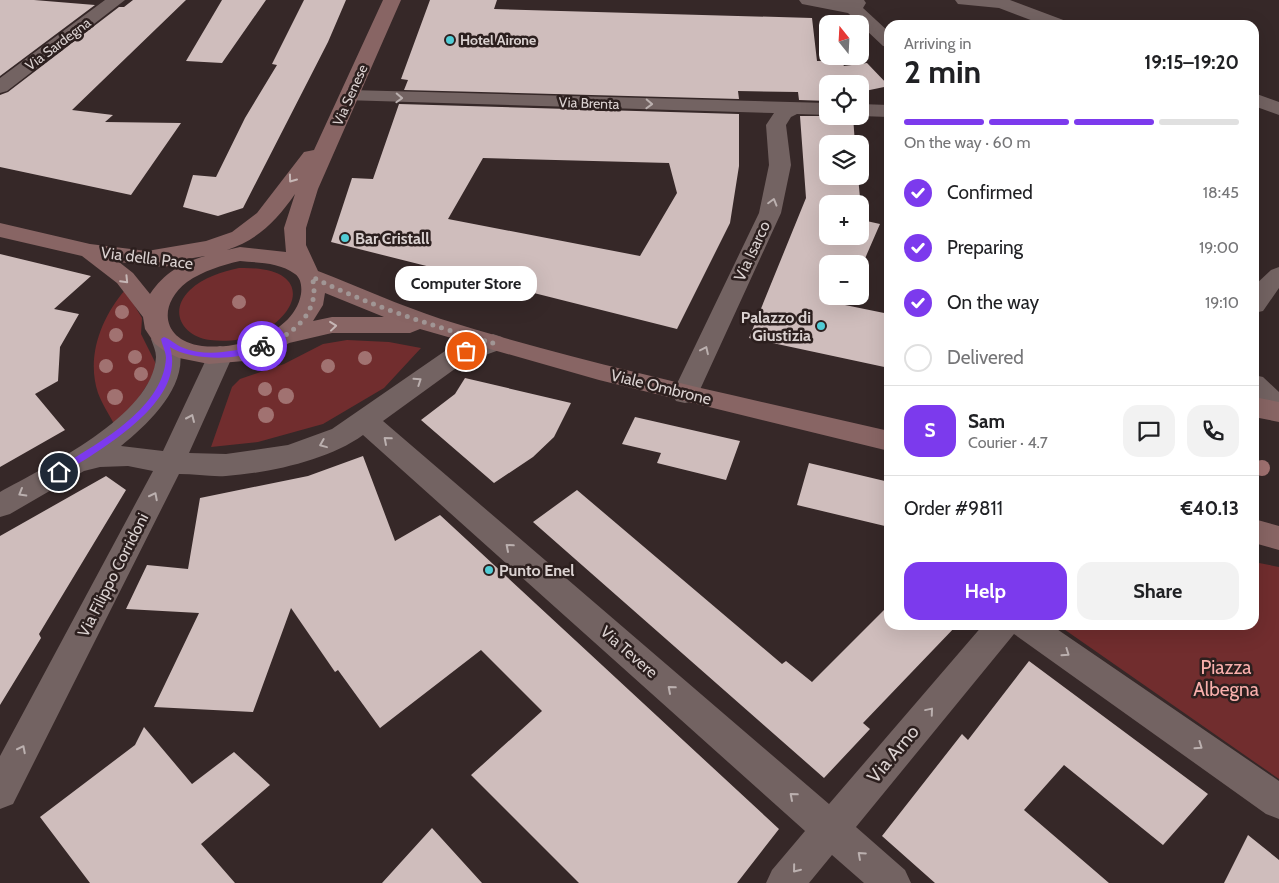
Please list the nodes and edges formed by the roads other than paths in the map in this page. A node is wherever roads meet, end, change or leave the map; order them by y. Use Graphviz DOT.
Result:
graph roads {
  1 [pos="116,0"];
  2 [pos="392,0"];
  3 [pos="808,0"];
  4 [pos="964,0"];
  5 [pos="1045,0"];
  6 [pos="853,3"];
  7 [pos="1043,18"];
  8 [pos="1048,20"];
  9 [pos="884,37"];
  10 [pos="0,87"];
  11 [pos="350,96"];
  12 [pos="1259,101"];
  13 [pos="794,108"];
  14 [pos="819,109"];
  15 [pos="1279,109"];
  16 [pos="869,110"];
  17 [pos="884,111"];
  18 [pos="335,129"];
  19 [pos="307,189"];
  20 [pos="0,230"];
  21 [pos="90,251"];
  22 [pos="147,258"];
  23 [pos="210,262"];
  24 [pos="307,271"];
  25 [pos="1279,275"];
  26 [pos="1259,297"];
  27 [pos="154,315"];
  28 [pos="436,326"];
  29 [pos="285,335"];
  30 [pos="164,339"];
  31 [pos="493,343"];
  32 [pos="220,355"];
  33 [pos="1259,389"];
  34 [pos="685,394"];
  35 [pos="1279,407"];
  36 [pos="1259,408"];
  37 [pos="1279,412"];
  38 [pos="365,421"];
  39 [pos="884,440"];
  40 [pos="74,463"];
  41 [pos="171,463"];
  42 [pos="0,506"];
  43 [pos="999,630"];
  44 [pos="1033,630"];
  45 [pos="0,792"];
  46 [pos="1279,802"];
  47 [pos="830,828"];
  48 [pos="785,883"];
  49 [pos="892,883"];
  1 -- 10 [label="street, Via Sardegna"];
  2 -- 11 [label="main road, Via Senese"];
  3 -- 6 [label="street"];
  4 -- 7 [label="street"];
  5 -- 7 [label="street"];
  6 -- 9 [label="street"];
  7 -- 8 [label="street"];
  11 -- 13 [label="street, Via Brenta, one-way"];
  11 -- 18 [label="main road, Via Senese"];
  12 -- 15 [label="street"];
  13 -- 14 [label="street, Via Brenta"];
  34 -- 13 [label="street, Via Isarco, one-way"];
  16 -- 17 [label="street"];
  18 -- 19 [label="main road, Via Senese"];
  18 -- 22 [label="main road, one-way"];
  19 -- 23 [label="main road, Via Senese"];
  19 -- 24 [label="main road, Via Senese"];
  20 -- 21 [label="main road, Via della Pace"];
  21 -- 22 [label="main road, Via della Pace"];
  21 -- 27 [label="main road, Via della Pace, one-way"];
  22 -- 23 [label="main road, Via della Pace"];
  23 -- 24 [label="main road"];
  23 -- 27 [label="main road"];
  24 -- 28 [label="main road, Viale Ombrone"];
  24 -- 29 [label="main road"];
  25 -- 26 [label="street"];
  27 -- 30 [label="main road"];
  29 -- 28 [label="main road, Viale Ombrone, one-way"];
  28 -- 31 [label="main road, Viale Ombrone"];
  29 -- 32 [label="main road"];
  30 -- 32 [label="main road"];
  30 -- 40 [label="street"];
  31 -- 34 [label="main road, Viale Ombrone"];
  38 -- 31 [label="street, one-way"];
  41 -- 32 [label="street, Via Filippo Corridoni, one-way"];
  33 -- 35 [label="street"];
  34 -- 39 [label="main road, Viale Ombrone"];
  36 -- 37 [label="main road"];
  38 -- 41 [label="street, one-way"];
  47 -- 38 [label="street, Via Tevere, one-way"];
  40 -- 41 [label="street"];
  40 -- 42 [label="street, one-way"];
  45 -- 41 [label="street, Via Filippo Corridoni, one-way"];
  47 -- 43 [label="street, Via Arno, one-way"];
  44 -- 46 [label="street, one-way"];
  47 -- 48 [label="street, Via Arno, one-way"];
  49 -- 47 [label="street, Via Tevere, one-way"];
}
